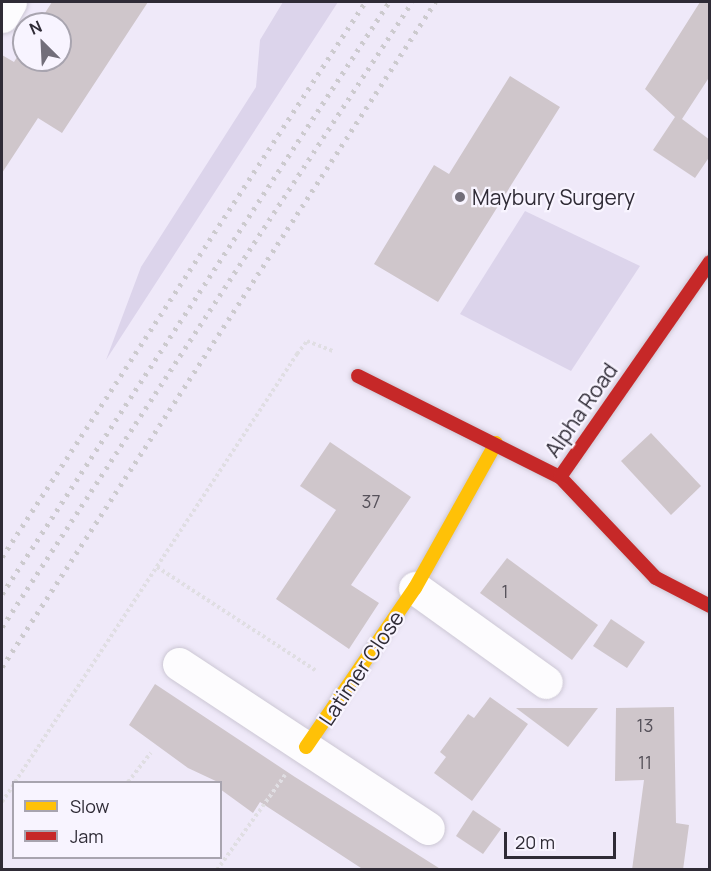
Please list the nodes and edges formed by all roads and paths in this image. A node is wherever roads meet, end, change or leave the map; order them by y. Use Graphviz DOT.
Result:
graph roads {
  1 [pos="10,2"];
  2 [pos="2,16"];
  3 [pos="710,262"];
  4 [pos="358,376"];
  5 [pos="496,443"];
  6 [pos="560,477"];
  7 [pos="158,567"];
  8 [pos="415,588"];
  9 [pos="710,606"];
  10 [pos="179,664"];
  11 [pos="546,682"];
  12 [pos="347,691"];
  13 [pos="306,747"];
  14 [pos="150,753"];
  15 [pos="16,781"];
  16 [pos="129,781"];
  17 [pos="12,787"];
  18 [pos="2,802"];
  19 [pos="428,828"];
  20 [pos="217,870"];
  1 -- 2 [label="street"];
  3 -- 6 [label="street, Alpha Road"];
  4 -- 5 [label="street"];
  4 -- 7 [label="path"];
  5 -- 6 [label="street"];
  5 -- 8 [label="street, Latimer Close"];
  6 -- 9 [label="street, Alpha Road"];
  7 -- 12 [label="path"];
  7 -- 15 [label="path"];
  8 -- 11 [label="street, Latimer Close"];
  8 -- 12 [label="street, Latimer Close"];
  10 -- 13 [label="street, Latimer Close"];
  12 -- 13 [label="street, Latimer Close"];
  13 -- 19 [label="street, Latimer Close"];
  13 -- 20 [label="path"];
  14 -- 16 [label="path"];
  17 -- 18 [label="path"];
}
